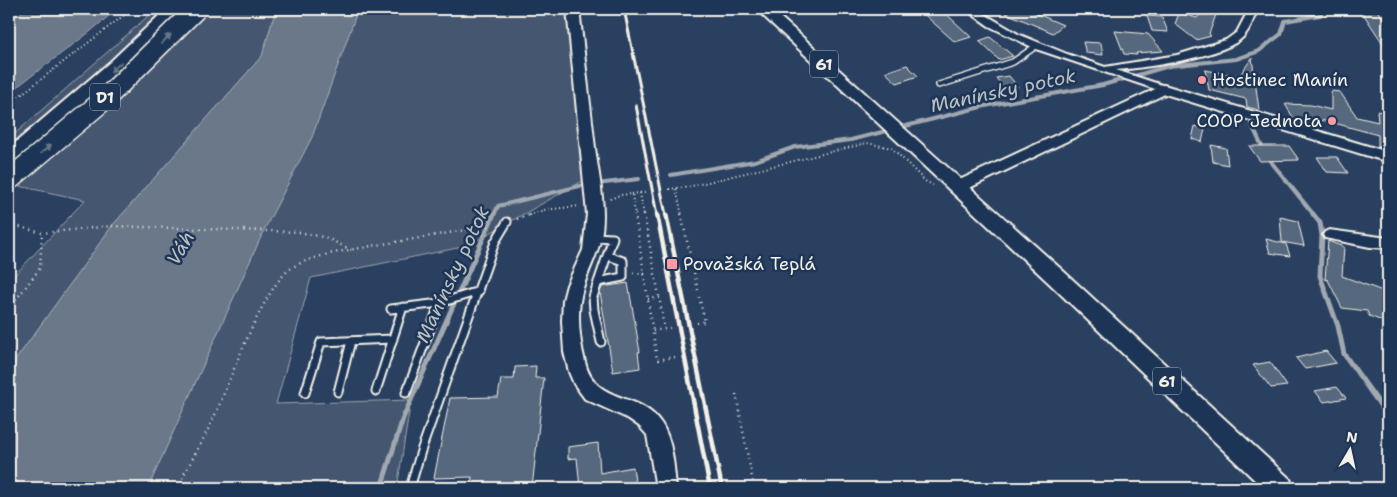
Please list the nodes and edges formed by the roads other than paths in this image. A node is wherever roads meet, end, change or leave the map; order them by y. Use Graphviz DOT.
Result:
graph roads {
  1 [pos="176,9"];
  2 [pos="196,9"];
  3 [pos="573,9"];
  4 [pos="763,9"];
  5 [pos="970,9"];
  6 [pos="1253,9"];
  7 [pos="1036,46"];
  8 [pos="1102,69"];
  9 [pos="939,85"];
  10 [pos="1164,89"];
  11 [pos="1388,157"];
  12 [pos="9,159"];
  13 [pos="591,173"];
  14 [pos="9,180"];
  15 [pos="958,187"];
  16 [pos="594,200"];
  17 [pos="507,222"];
  18 [pos="1329,235"];
  19 [pos="594,237"];
  20 [pos="1388,243"];
  21 [pos="608,256"];
  22 [pos="598,282"];
  23 [pos="478,291"];
  24 [pos="440,303"];
  25 [pos="403,307"];
  26 [pos="391,309"];
  27 [pos="393,339"];
  28 [pos="351,340"];
  29 [pos="601,342"];
  30 [pos="376,391"];
  31 [pos="338,392"];
  32 [pos="305,393"];
  33 [pos="406,393"];
  34 [pos="410,488"];
  35 [pos="666,488"];
  36 [pos="1281,488"];
  1 -- 12 [label="highway, D1, one-way"];
  14 -- 2 [label="highway, D1, one-way, bridge"];
  3 -- 13 [label="street"];
  4 -- 15 [label="main road, 61"];
  5 -- 7 [label="street"];
  6 -- 8 [label="street"];
  7 -- 8 [label="street"];
  7 -- 9 [label="lane"];
  8 -- 10 [label="street"];
  10 -- 11 [label="street"];
  10 -- 15 [label="street"];
  13 -- 16 [label="street"];
  15 -- 36 [label="main road, 61"];
  16 -- 19 [label="street"];
  17 -- 23 [label="lane"];
  18 -- 20 [label="street"];
  19 -- 21 [label="lane"];
  19 -- 35 [label="street"];
  21 -- 22 [label="lane"];
  21 -- 22 [label="lane"];
  22 -- 29 [label="lane"];
  23 -- 24 [label="lane"];
  23 -- 34 [label="lane"];
  24 -- 25 [label="lane"];
  24 -- 33 [label="lane"];
  25 -- 26 [label="lane"];
  25 -- 27 [label="lane"];
  27 -- 28 [label="lane"];
  27 -- 30 [label="lane"];
  28 -- 31 [label="lane"];
  28 -- 32 [label="lane"];
}
